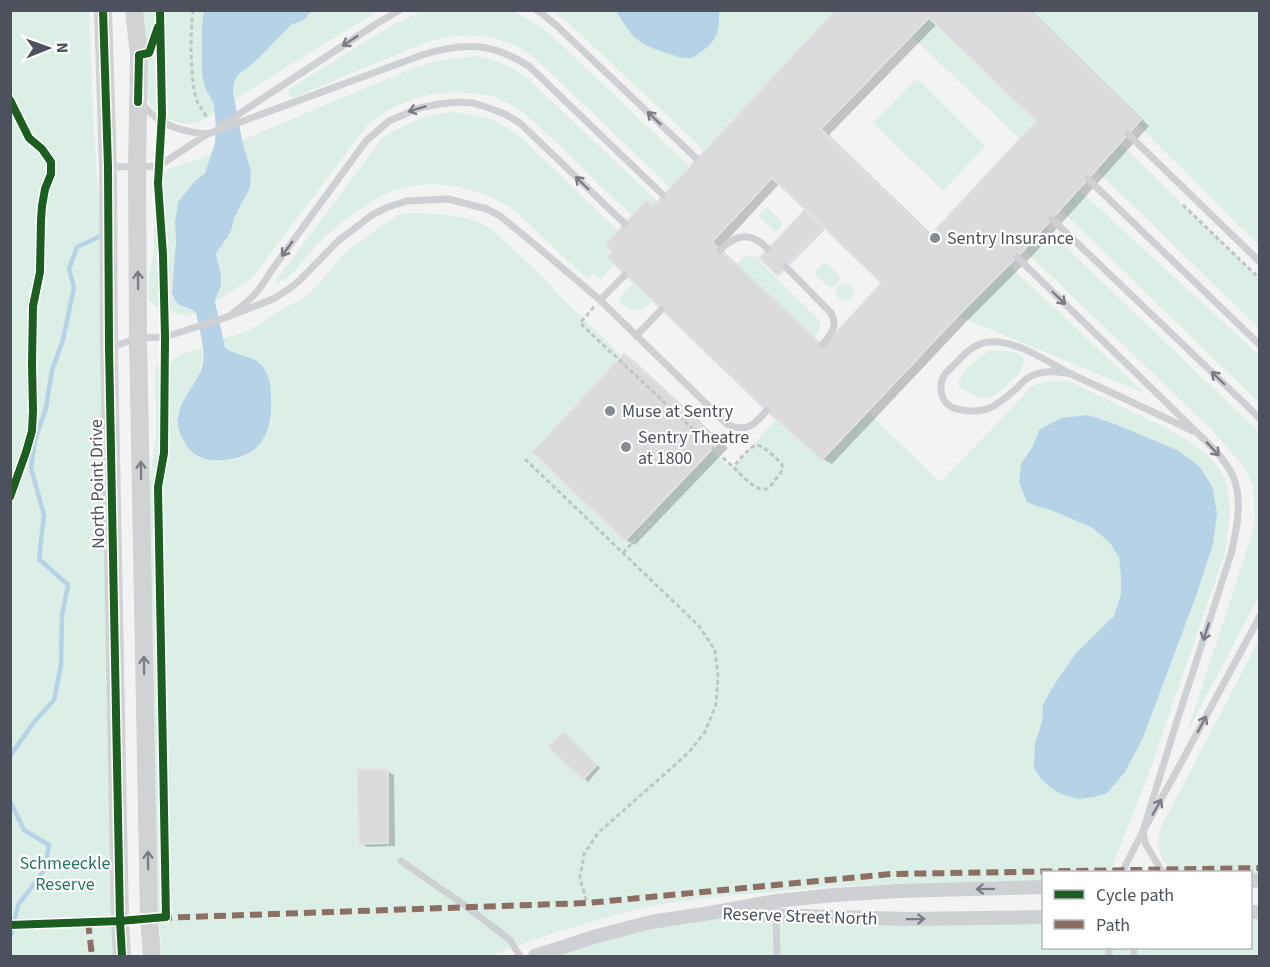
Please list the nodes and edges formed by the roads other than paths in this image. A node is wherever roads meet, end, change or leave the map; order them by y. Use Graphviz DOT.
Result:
graph roads {
  1 [pos="103,10"];
  2 [pos="134,10"];
  3 [pos="400,10"];
  4 [pos="536,10"];
  5 [pos="138,102"];
  6 [pos="208,134"];
  7 [pos="1128,134"];
  8 [pos="696,158"];
  9 [pos="137,166"];
  10 [pos="108,167"];
  11 [pos="1088,179"];
  12 [pos="663,195"];
  13 [pos="1052,219"];
  14 [pos="625,224"];
  15 [pos="768,249"];
  16 [pos="720,250"];
  17 [pos="1017,257"];
  18 [pos="1260,262"];
  19 [pos="786,267"];
  20 [pos="626,275"];
  21 [pos="600,300"];
  22 [pos="661,310"];
  23 [pos="227,317"];
  24 [pos="636,336"];
  25 [pos="138,338"];
  26 [pos="822,345"];
  27 [pos="1260,345"];
  28 [pos="109,347"];
  29 [pos="1072,374"];
  30 [pos="766,411"];
  31 [pos="1260,420"];
  32 [pos="1198,433"];
  33 [pos="1260,616"];
  34 [pos="1143,831"];
  35 [pos="401,861"];
  36 [pos="1123,871"];
  37 [pos="1162,871"];
  38 [pos="1042,887"];
  39 [pos="776,908"];
  40 [pos="1042,917"];
  41 [pos="122,957"];
  42 [pos="152,957"];
  43 [pos="520,957"];
  44 [pos="535,957"];
  45 [pos="777,957"];
  1 -- 10 [label="street, North Point Drive"];
  2 -- 5 [label="street"];
  3 -- 6 [label="lane, one-way"];
  8 -- 4 [label="lane, one-way"];
  5 -- 6 [label="lane"];
  5 -- 9 [label="street"];
  6 -- 9 [label="lane"];
  6 -- 12 [label="lane"];
  7 -- 18 [label="lane"];
  9 -- 10 [label="lane"];
  25 -- 9 [label="street, one-way"];
  10 -- 28 [label="street, North Point Drive"];
  11 -- 27 [label="lane"];
  31 -- 13 [label="lane, one-way"];
  14 -- 23 [label="lane, one-way"];
  15 -- 16 [label="lane"];
  17 -- 32 [label="lane, one-way"];
  19 -- 26 [label="lane"];
  20 -- 21 [label="lane"];
  21 -- 23 [label="lane"];
  21 -- 24 [label="lane"];
  22 -- 24 [label="lane"];
  23 -- 25 [label="lane"];
  24 -- 30 [label="lane"];
  25 -- 28 [label="lane"];
  42 -- 25 [label="street, one-way"];
  28 -- 41 [label="street, North Point Drive"];
  29 -- 29 [label="lane"];
  29 -- 32 [label="lane"];
  32 -- 34 [label="lane, one-way"];
  34 -- 33 [label="lane, one-way"];
  34 -- 36 [label="lane"];
  34 -- 37 [label="lane"];
  35 -- 43 [label="lane"];
  38 -- 39 [label="street, Reserve Street North, one-way"];
  39 -- 40 [label="street, Reserve Street North, one-way"];
  39 -- 44 [label="street, Reserve Street North"];
  39 -- 45 [label="lane"];
}
